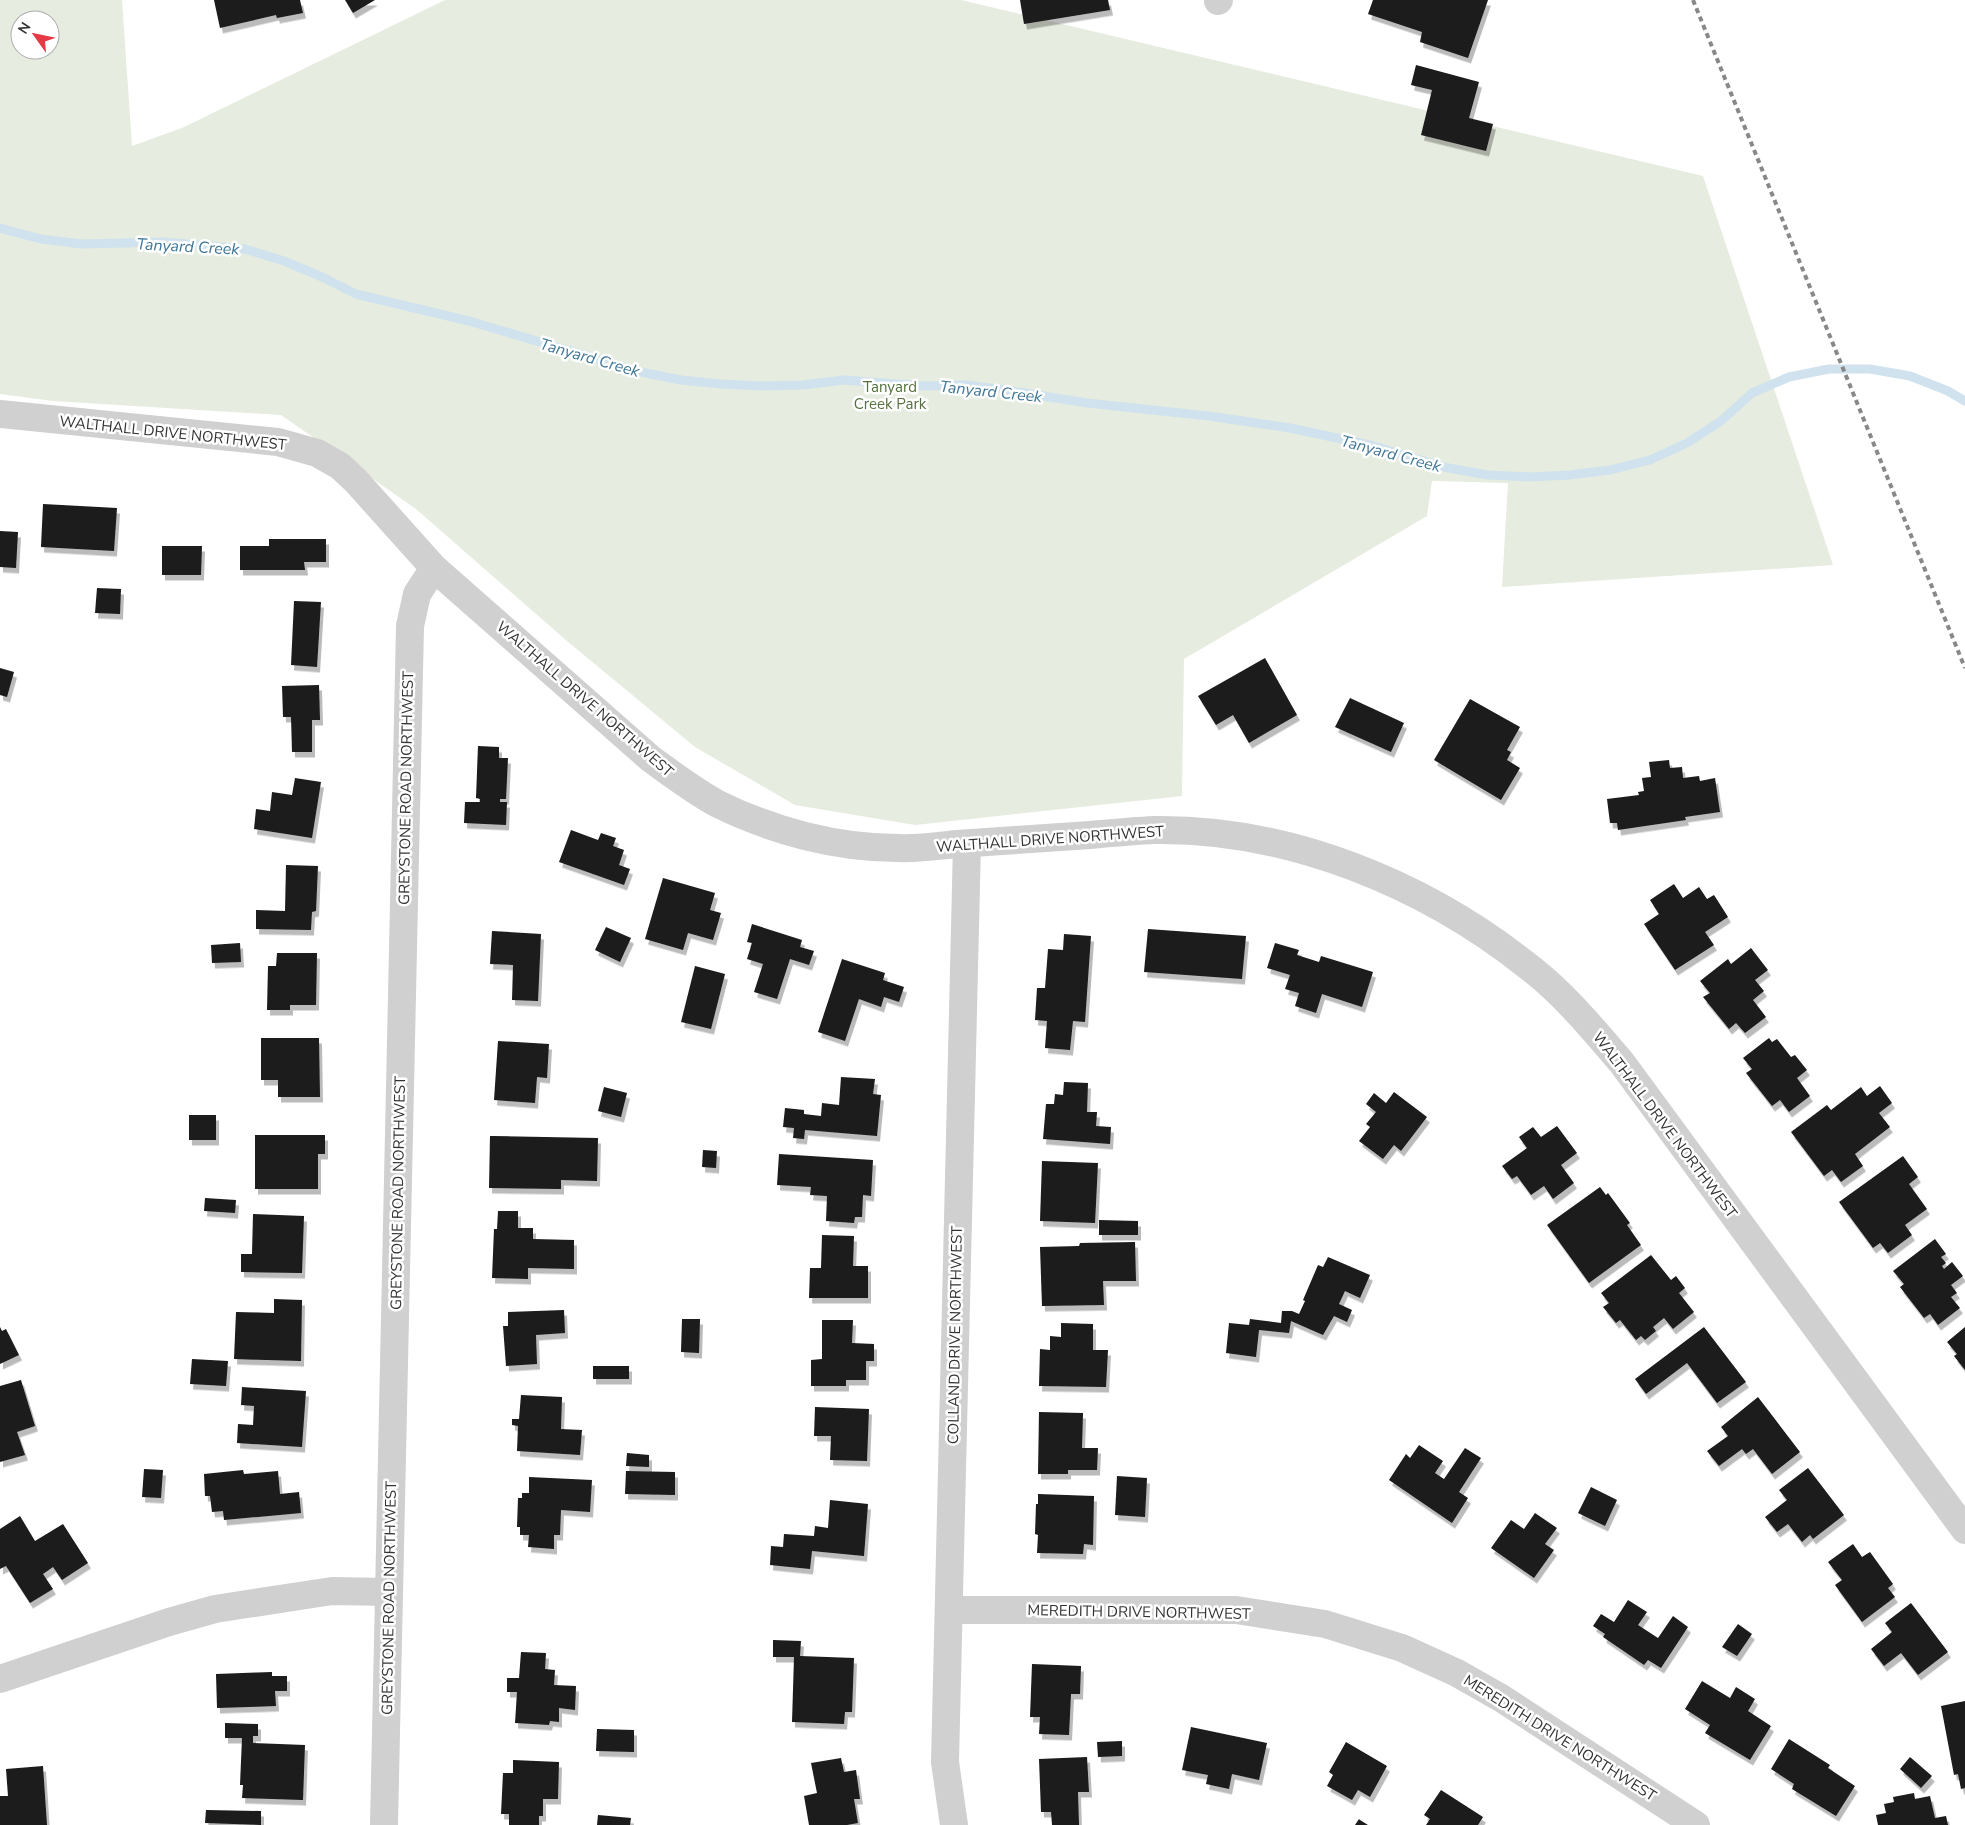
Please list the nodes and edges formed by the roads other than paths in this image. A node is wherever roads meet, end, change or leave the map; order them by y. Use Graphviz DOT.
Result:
graph roads {
  1 [pos="0,414"];
  2 [pos="434,568"];
  3 [pos="967,844"];
  4 [pos="1965,1530"];
  5 [pos="389,1592"];
  6 [pos="949,1610"];
  7 [pos="0,1679"];
  8 [pos="384,1825"];
  9 [pos="954,1825"];
  10 [pos="1696,1825"];
  1 -- 2 [label="street, WALTHALL DRIVE NORTHWEST"];
  2 -- 3 [label="street, WALTHALL DRIVE NORTHWEST"];
  2 -- 5 [label="street, GREYSTONE ROAD NORTHWEST"];
  3 -- 4 [label="street, WALTHALL DRIVE NORTHWEST"];
  3 -- 6 [label="street, COLLAND DRIVE NORTHWEST"];
  5 -- 7 [label="street"];
  5 -- 8 [label="street, GREYSTONE ROAD NORTHWEST"];
  6 -- 9 [label="street, COLLAND DRIVE NORTHWEST"];
  6 -- 10 [label="street, MEREDITH DRIVE NORTHWEST"];
}
